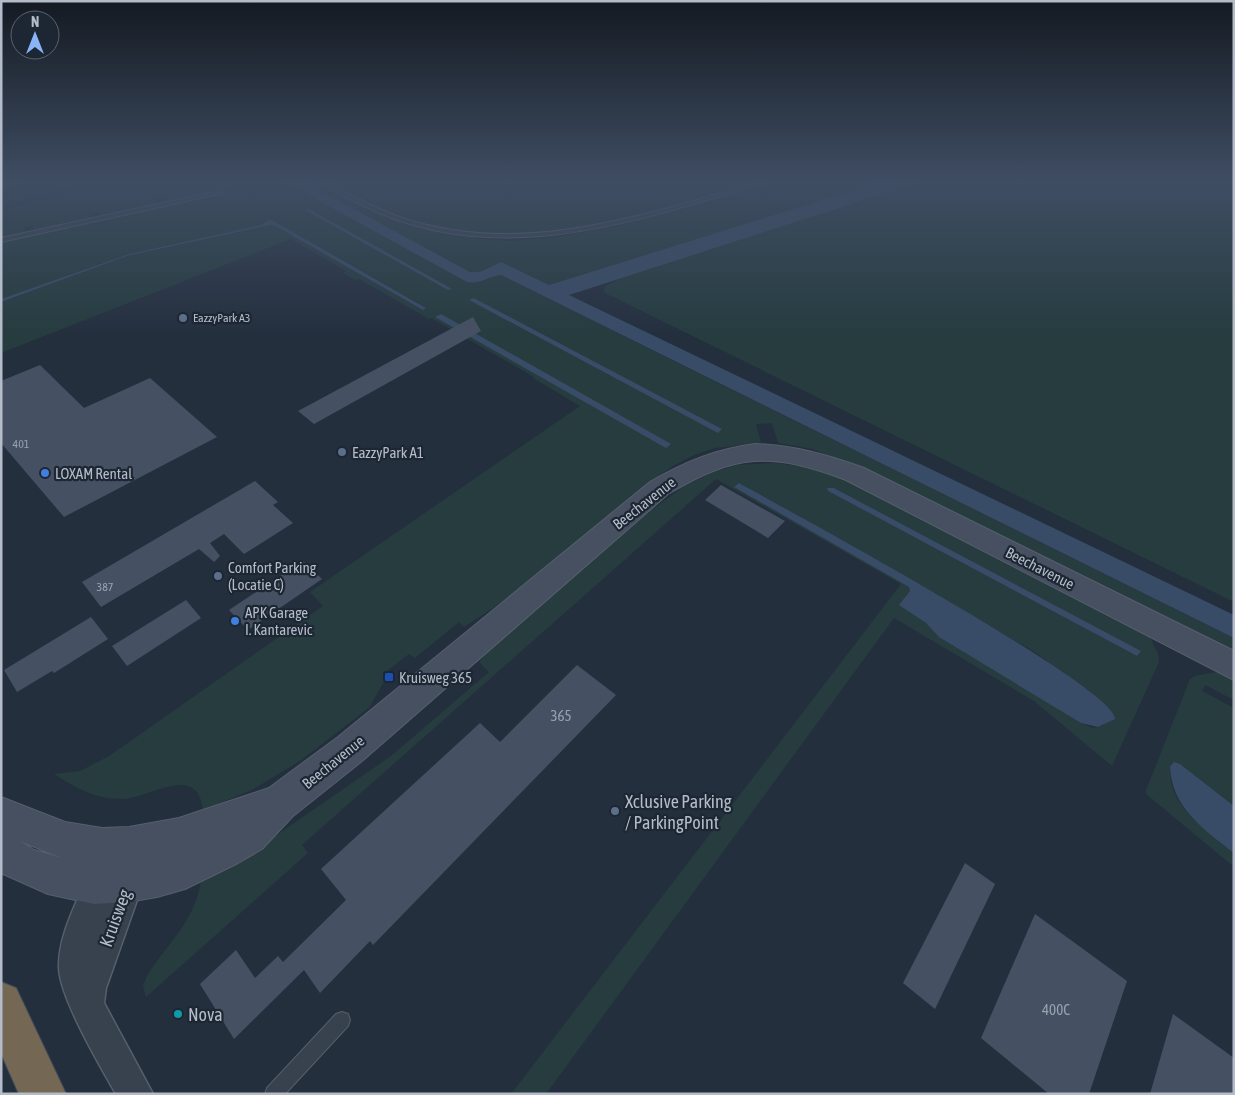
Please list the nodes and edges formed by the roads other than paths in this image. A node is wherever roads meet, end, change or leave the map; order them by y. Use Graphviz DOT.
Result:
graph roads {
  1 [pos="20,233"];
  2 [pos="459,233"];
  3 [pos="560,233"];
  4 [pos="1,240"];
  5 [pos="1234,666"];
  6 [pos="280,804"];
  7 [pos="1,815"];
  8 [pos="129,846"];
  9 [pos="1,850"];
  10 [pos="114,884"];
  11 [pos="1,1003"];
  12 [pos="342,1020"];
  13 [pos="43,1094"];
  14 [pos="135,1094"];
  15 [pos="273,1094"];
  1 -- 4 [label="lane"];
  2 -- 3 [label="lane"];
  5 -- 6 [label="street, Beechavenue"];
  6 -- 8 [label="street, Beechavenue"];
  6 -- 10 [label="street, Beechavenue"];
  7 -- 8 [label="street"];
  8 -- 10 [label="street, Kruisweg"];
  9 -- 10 [label="street, Kruisweg"];
  10 -- 14 [label="street, Kruisweg"];
  11 -- 13 [label="highway"];
  12 -- 15 [label="lane"];
}
